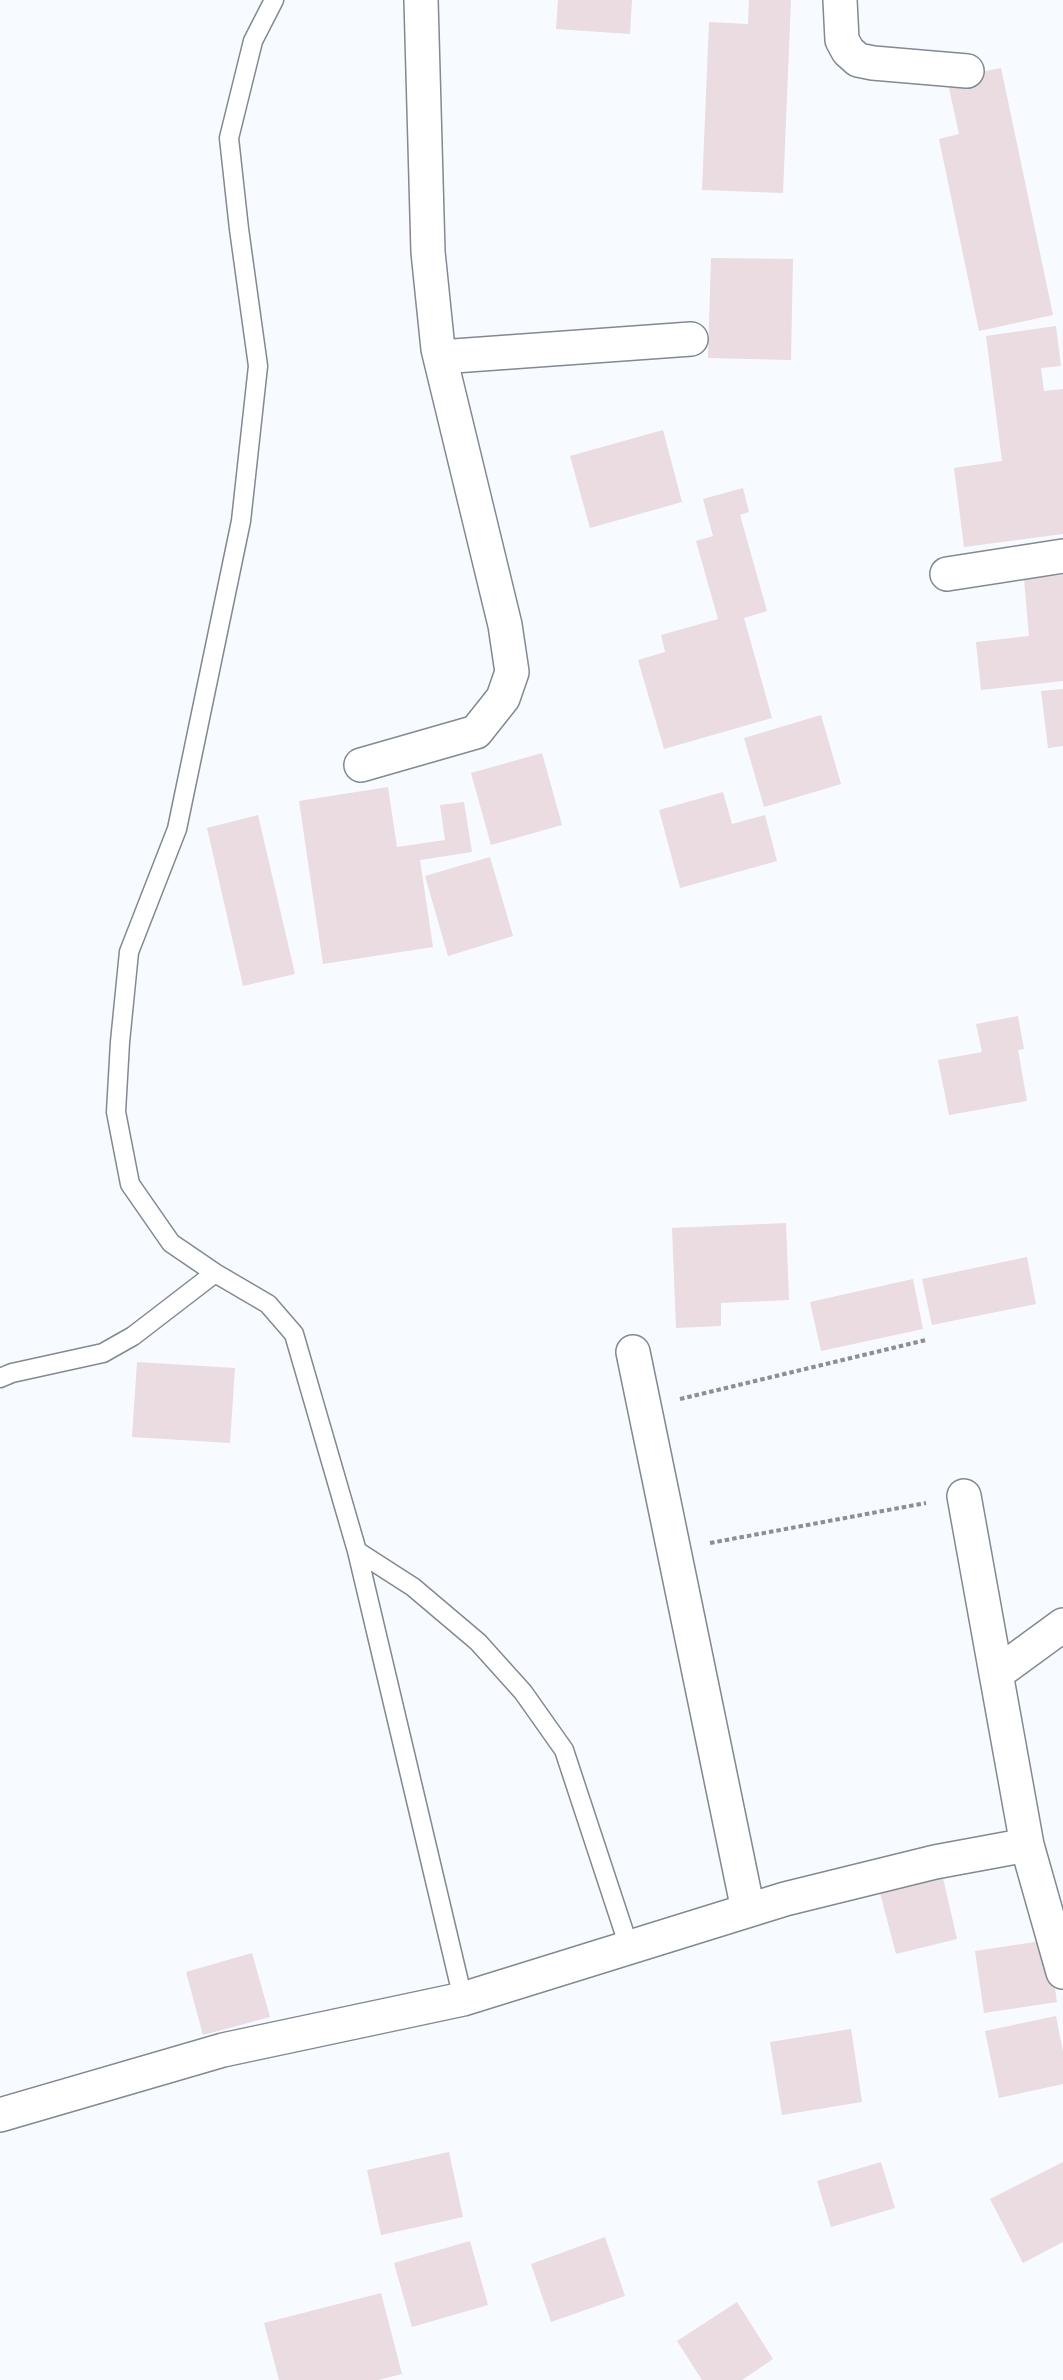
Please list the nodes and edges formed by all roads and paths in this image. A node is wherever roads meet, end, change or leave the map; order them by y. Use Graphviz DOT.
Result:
graph roads {
  1 [pos="274,0"];
  2 [pos="421,0"];
  3 [pos="840,0"];
  4 [pos="966,71"];
  5 [pos="691,339"];
  6 [pos="440,357"];
  7 [pos="1063,556"];
  8 [pos="947,574"];
  9 [pos="361,765"];
  10 [pos="214,1273"];
  11 [pos="926,1340"];
  12 [pos="633,1352"];
  13 [pos="0,1378"];
  14 [pos="644,1408"];
  15 [pos="964,1496"];
  16 [pos="674,1550"];
  17 [pos="357,1551"];
  18 [pos="1063,1625"];
  19 [pos="996,1674"];
  20 [pos="1027,1845"];
  21 [pos="748,1910"];
  22 [pos="629,1947"];
  23 [pos="1063,1972"];
  24 [pos="463,1999"];
  25 [pos="0,2115"];
  1 -- 10 [label="lane"];
  2 -- 6 [label="street"];
  3 -- 4 [label="street"];
  5 -- 6 [label="street"];
  6 -- 9 [label="street"];
  7 -- 8 [label="street"];
  10 -- 13 [label="lane"];
  10 -- 17 [label="lane"];
  11 -- 14 [label="path"];
  12 -- 14 [label="street"];
  14 -- 16 [label="street"];
  15 -- 16 [label="path"];
  15 -- 19 [label="street"];
  16 -- 21 [label="street"];
  17 -- 22 [label="lane"];
  17 -- 24 [label="lane"];
  18 -- 19 [label="street"];
  19 -- 20 [label="street"];
  20 -- 21 [label="street"];
  20 -- 23 [label="street"];
  21 -- 22 [label="street"];
  22 -- 24 [label="street"];
  24 -- 25 [label="street"];
}
